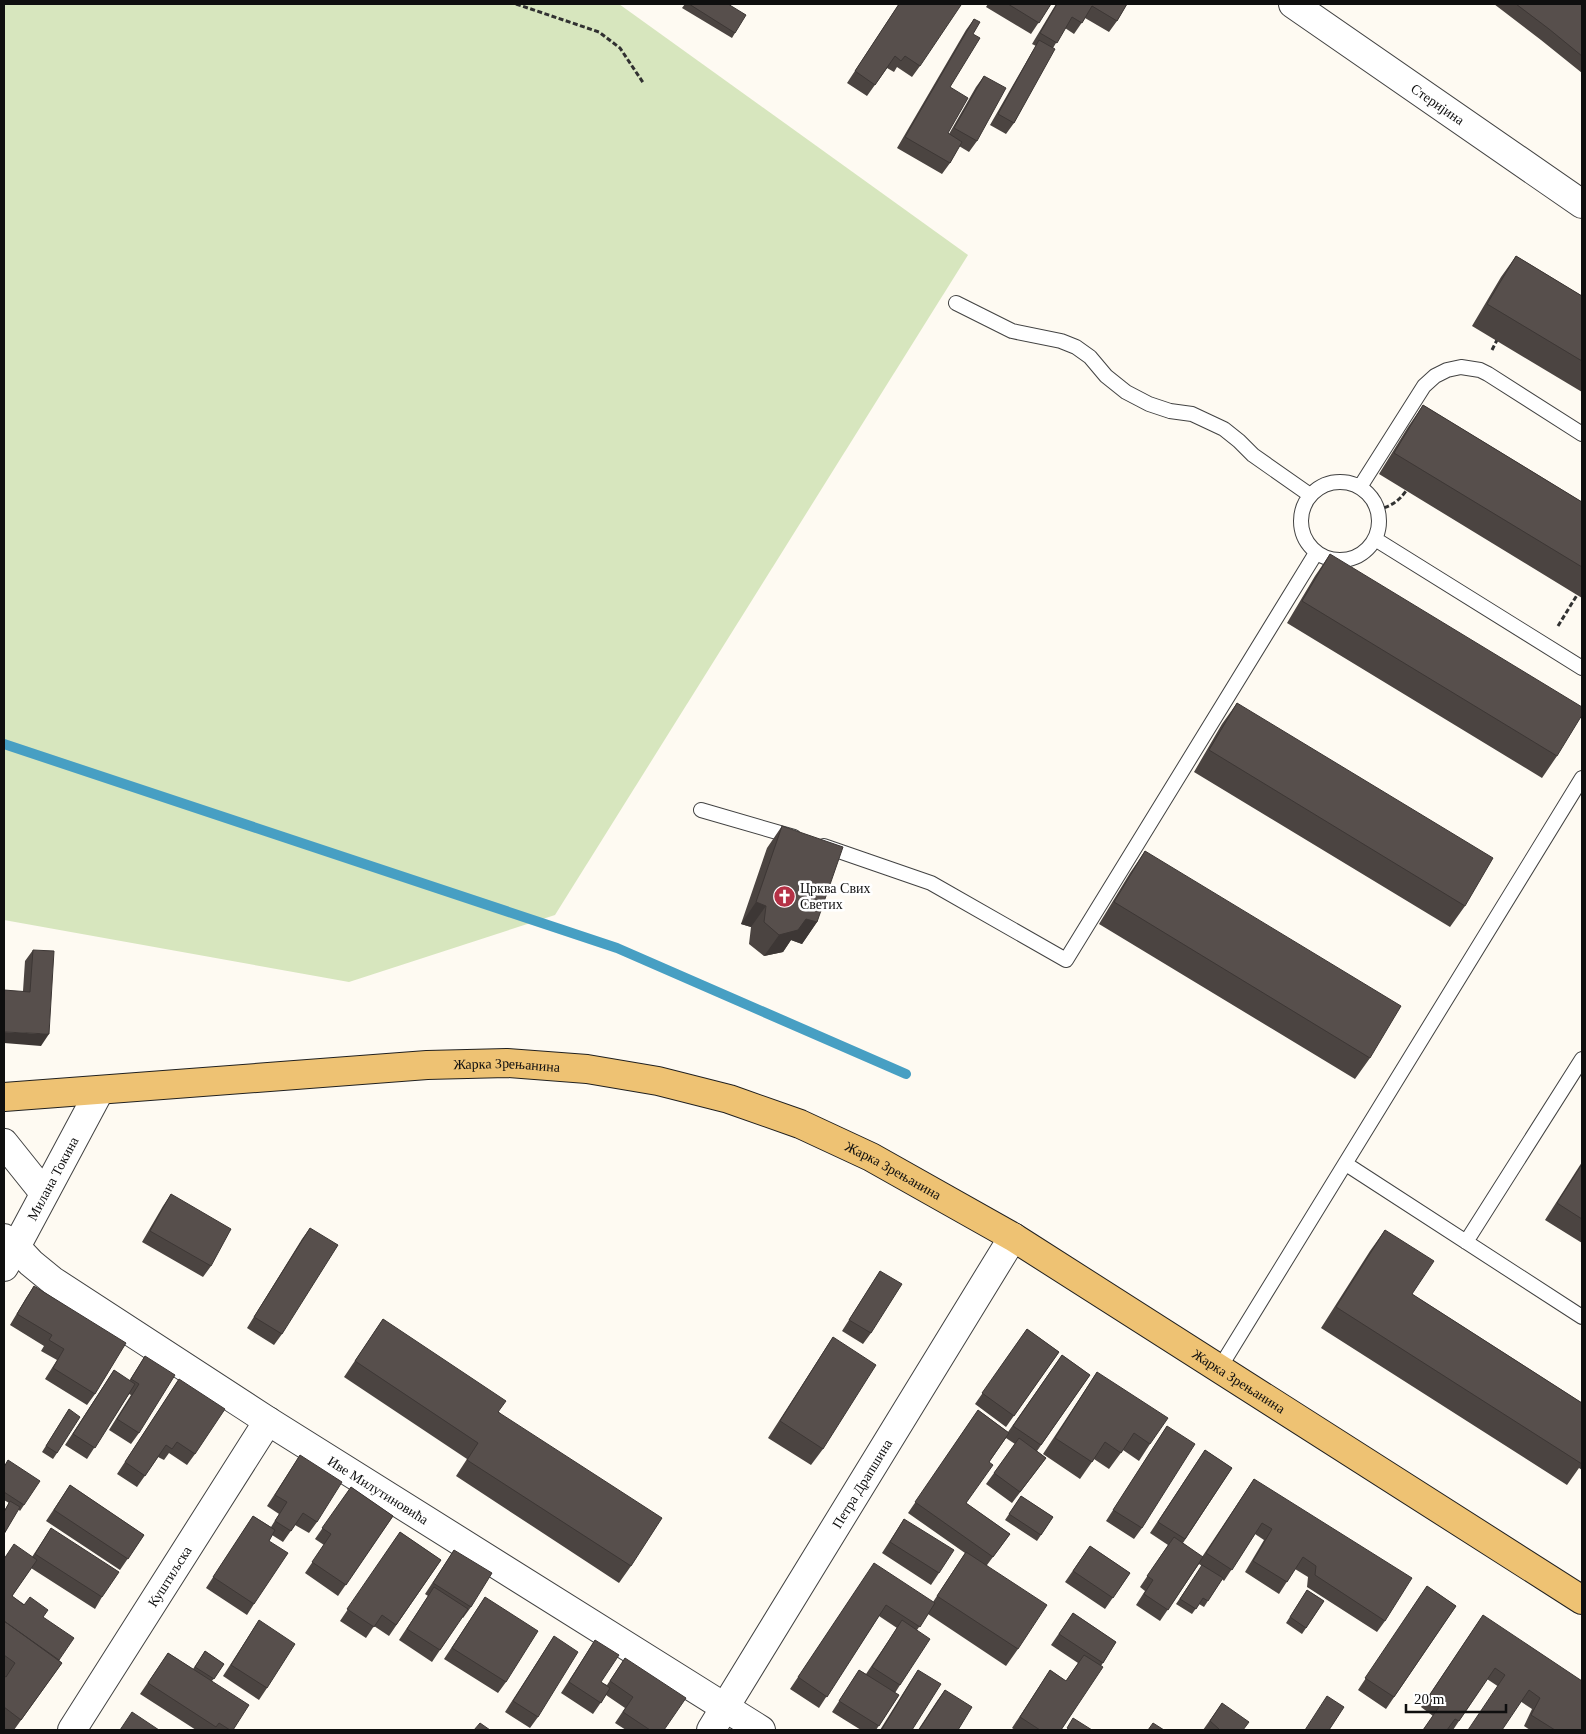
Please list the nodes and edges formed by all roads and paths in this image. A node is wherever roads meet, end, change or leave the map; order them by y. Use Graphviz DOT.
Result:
graph roads {
  1 [pos="516,4"];
  2 [pos="1293,4"];
  3 [pos="644,84"];
  4 [pos="1582,204"];
  5 [pos="956,303"];
  6 [pos="1582,434"];
  7 [pos="1360,487"];
  8 [pos="1406,491"];
  9 [pos="1310,495"];
  10 [pos="1378,510"];
  11 [pos="1375,539"];
  12 [pos="1316,553"];
  13 [pos="1577,594"];
  14 [pos="1546,645"];
  15 [pos="1582,668"];
  16 [pos="1582,778"];
  17 [pos="701,810"];
  18 [pos="1582,1060"];
  19 [pos="100,1090"];
  20 [pos="4,1097"];
  21 [pos="4,1142"];
  22 [pos="1346,1164"];
  23 [pos="44,1194"];
  24 [pos="1012,1238"];
  25 [pos="1466,1242"];
  26 [pos="8,1251"];
  27 [pos="1582,1317"];
  28 [pos="1220,1369"];
  29 [pos="268,1421"];
  30 [pos="1582,1600"];
  31 [pos="725,1708"];
  32 [pos="72,1730"];
  33 [pos="711,1730"];
  34 [pos="761,1730"];
  1 -- 3 [label="path"];
  2 -- 4 [label="street, Стеријина"];
  5 -- 9 [label="lane"];
  6 -- 7 [label="lane"];
  7 -- 9 [label="lane"];
  7 -- 10 [label="lane"];
  8 -- 10 [label="path"];
  9 -- 12 [label="lane"];
  10 -- 11 [label="lane"];
  11 -- 12 [label="lane"];
  11 -- 14 [label="lane"];
  12 -- 17 [label="lane"];
  13 -- 14 [label="path"];
  14 -- 15 [label="lane"];
  16 -- 22 [label="lane"];
  18 -- 25 [label="lane"];
  19 -- 20 [label="main road, Жарка Зрењанина"];
  19 -- 23 [label="street, Милана Токина"];
  19 -- 24 [label="main road, Жарка Зрењанина"];
  21 -- 23 [label="street"];
  22 -- 25 [label="lane"];
  22 -- 28 [label="lane"];
  23 -- 26 [label="street, Милана Токина"];
  24 -- 28 [label="main road, Жарка Зрењанина"];
  24 -- 31 [label="street, Петра Драпшина"];
  25 -- 27 [label="lane"];
  26 -- 29 [label="street, Иве Милутиновића"];
  28 -- 30 [label="main road, Жарка Зрењанина"];
  29 -- 31 [label="street, Иве Милутиновића"];
  29 -- 32 [label="street, Куштиљска"];
  31 -- 33 [label="street, Петра Драпшина"];
  31 -- 34 [label="street, Иве Милутиновића"];
}
